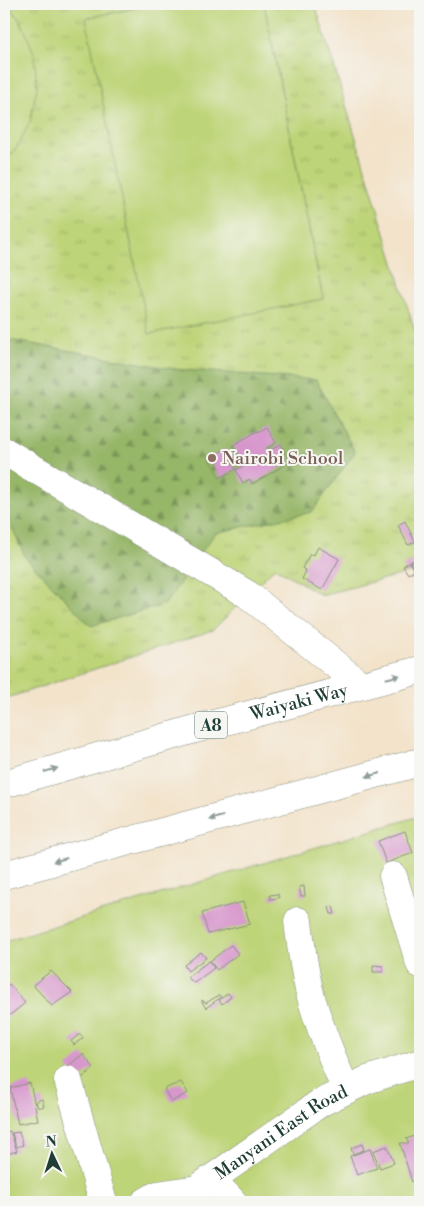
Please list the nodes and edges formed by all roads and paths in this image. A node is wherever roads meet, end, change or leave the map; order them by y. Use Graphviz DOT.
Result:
graph roads {
  1 [pos="4,451"];
  2 [pos="420,670"];
  3 [pos="361,685"];
  4 [pos="420,762"];
  5 [pos="4,784"];
  6 [pos="4,875"];
  7 [pos="393,876"];
  8 [pos="298,921"];
  9 [pos="420,964"];
  10 [pos="420,1063"];
  11 [pos="68,1080"];
  12 [pos="346,1090"];
  13 [pos="207,1190"];
  14 [pos="157,1200"];
  15 [pos="103,1202"];
  16 [pos="234,1202"];
  1 -- 3 [label="main road"];
  3 -- 2 [label="main road, Waiyaki Way / A8, one-way"];
  5 -- 3 [label="main road, Waiyaki Way / A8, one-way"];
  4 -- 6 [label="main road, one-way"];
  7 -- 9 [label="main road"];
  8 -- 12 [label="main road"];
  10 -- 12 [label="main road, Manyani East Road"];
  11 -- 15 [label="main road"];
  12 -- 13 [label="main road, Manyani East Road"];
  13 -- 14 [label="main road, Manyani East Road"];
  13 -- 16 [label="main road"];
}
